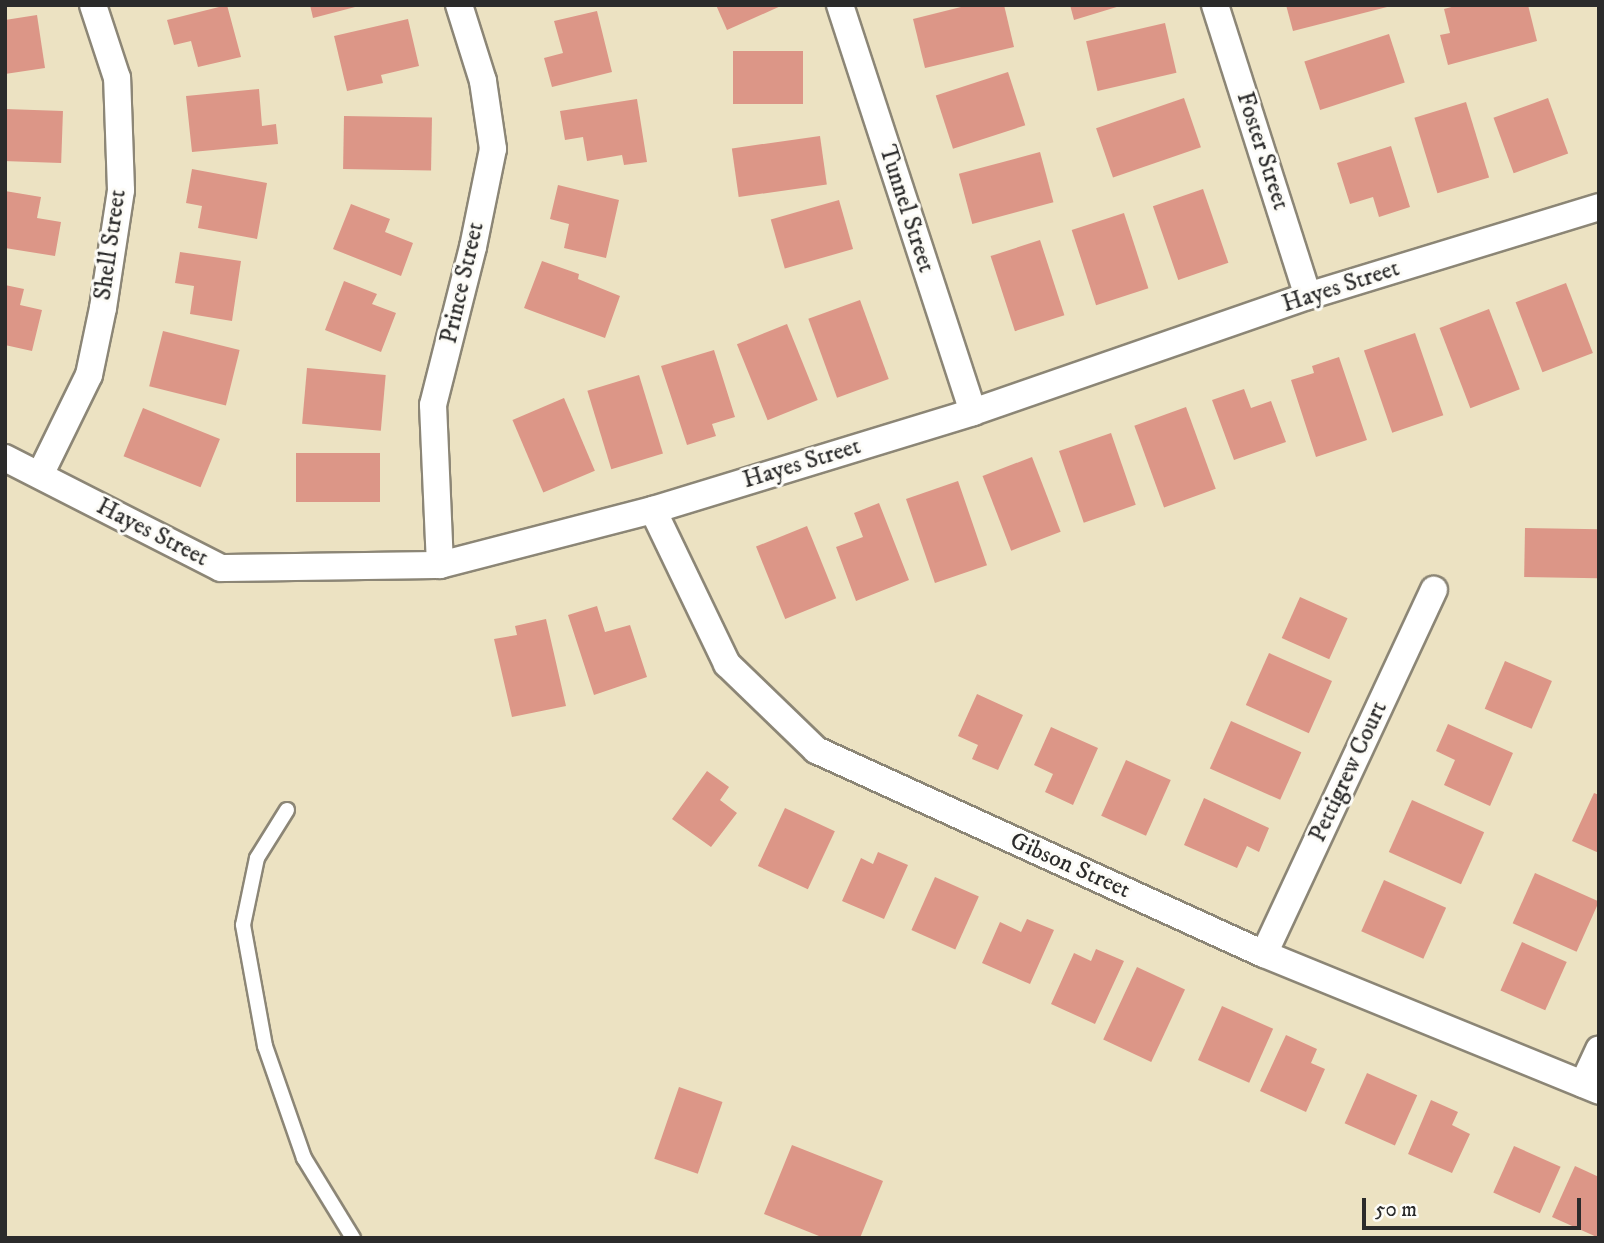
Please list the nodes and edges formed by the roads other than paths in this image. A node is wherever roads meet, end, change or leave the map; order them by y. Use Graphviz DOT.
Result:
graph roads {
  1 [pos="93,5"];
  2 [pos="459,5"];
  3 [pos="840,5"];
  4 [pos="1215,5"];
  5 [pos="1599,207"];
  6 [pos="1308,296"];
  7 [pos="973,412"];
  8 [pos="5,457"];
  9 [pos="40,475"];
  10 [pos="653,510"];
  11 [pos="440,565"];
  12 [pos="1434,590"];
  13 [pos="286,810"];
  14 [pos="1264,954"];
  15 [pos="1599,1050"];
  16 [pos="1591,1088"];
  17 [pos="353,1238"];
  1 -- 9 [label="street, Shell Street"];
  2 -- 11 [label="street, Prince Street"];
  3 -- 7 [label="street, Tunnel Street"];
  4 -- 6 [label="street, Foster Street"];
  5 -- 6 [label="street, Hayes Street"];
  6 -- 7 [label="street, Hayes Street"];
  7 -- 10 [label="street, Hayes Street"];
  8 -- 9 [label="street, Hayes Street"];
  9 -- 11 [label="street, Hayes Street"];
  10 -- 11 [label="street, Hayes Street"];
  10 -- 14 [label="street, Gibson Street"];
  12 -- 14 [label="street, Pettigrew Court"];
  13 -- 17 [label="lane"];
  14 -- 16 [label="street, Gibson Street"];
  15 -- 16 [label="street"];
}
